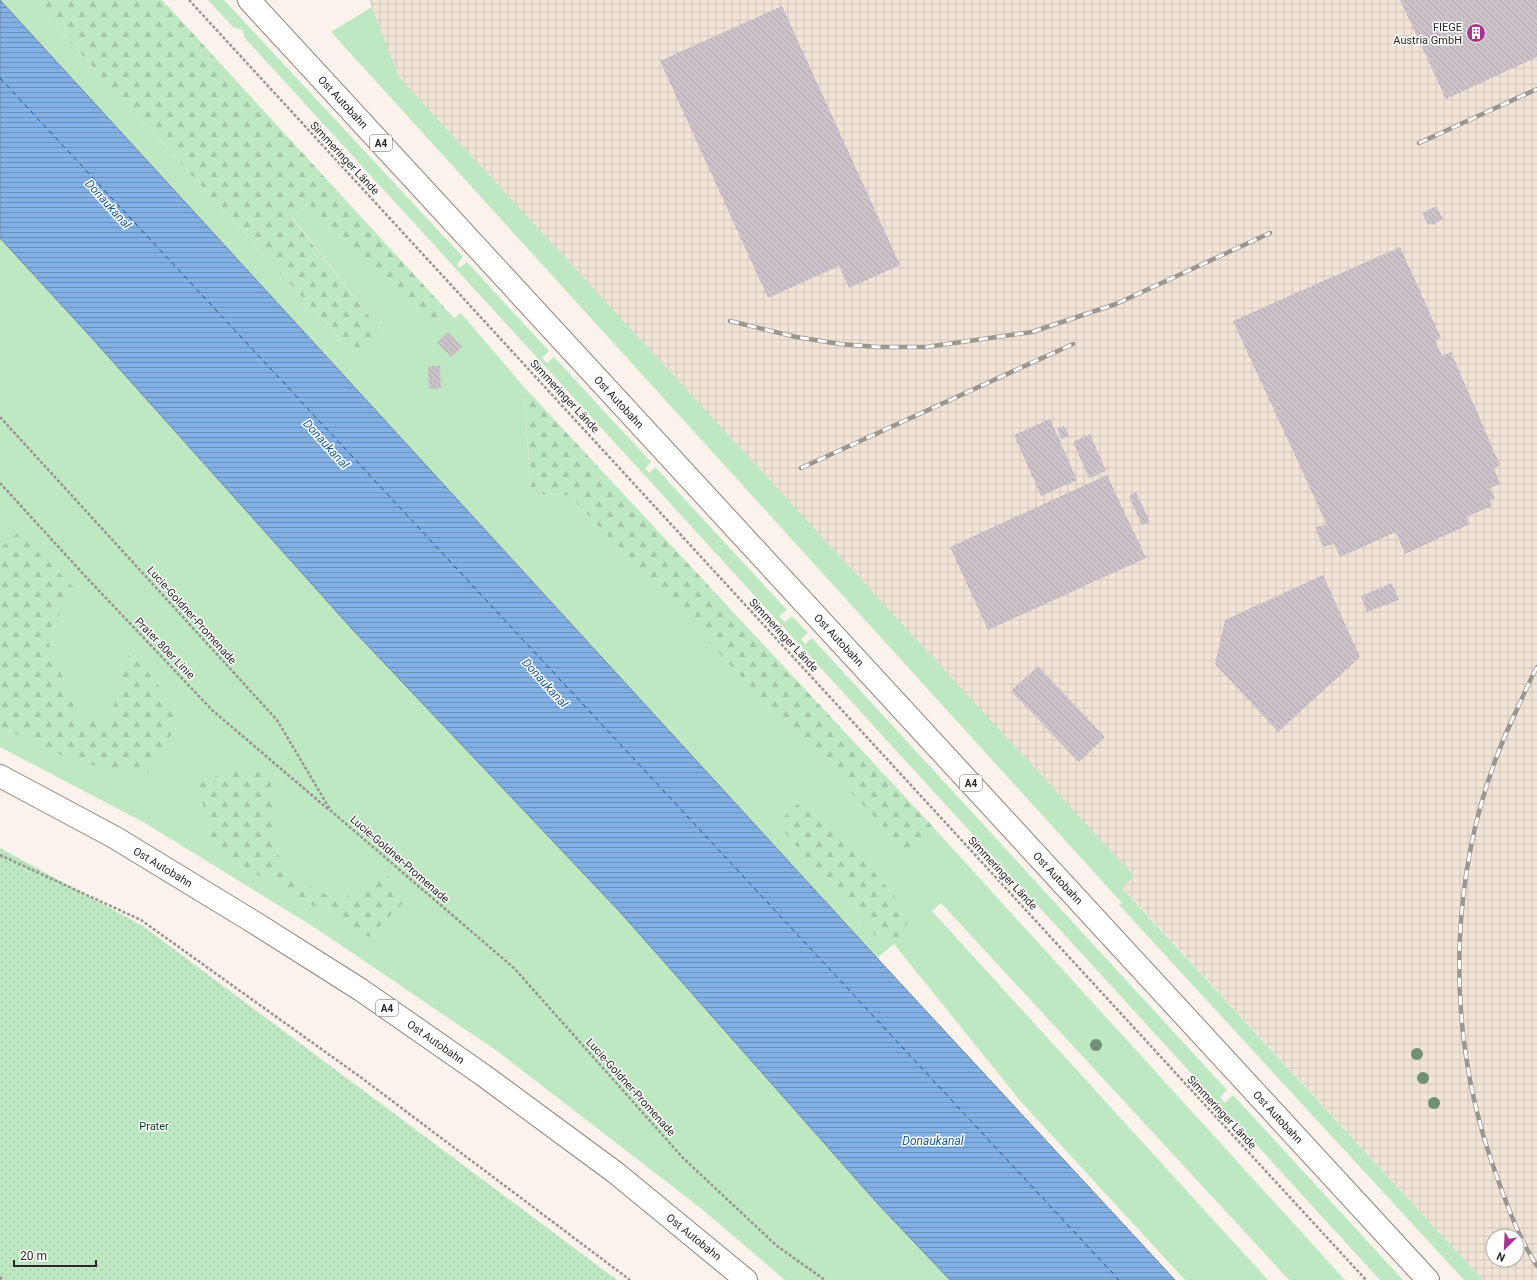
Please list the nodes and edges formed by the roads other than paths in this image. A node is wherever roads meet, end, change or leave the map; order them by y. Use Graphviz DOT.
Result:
graph roads {
  1 [pos="249,0"];
  2 [pos="0,776"];
  3 [pos="746,1280"];
  4 [pos="1428,1280"];
  1 -- 4 [label="highway, Ost Autobahn / A4"];
  2 -- 3 [label="highway, Ost Autobahn / A4"];
}
